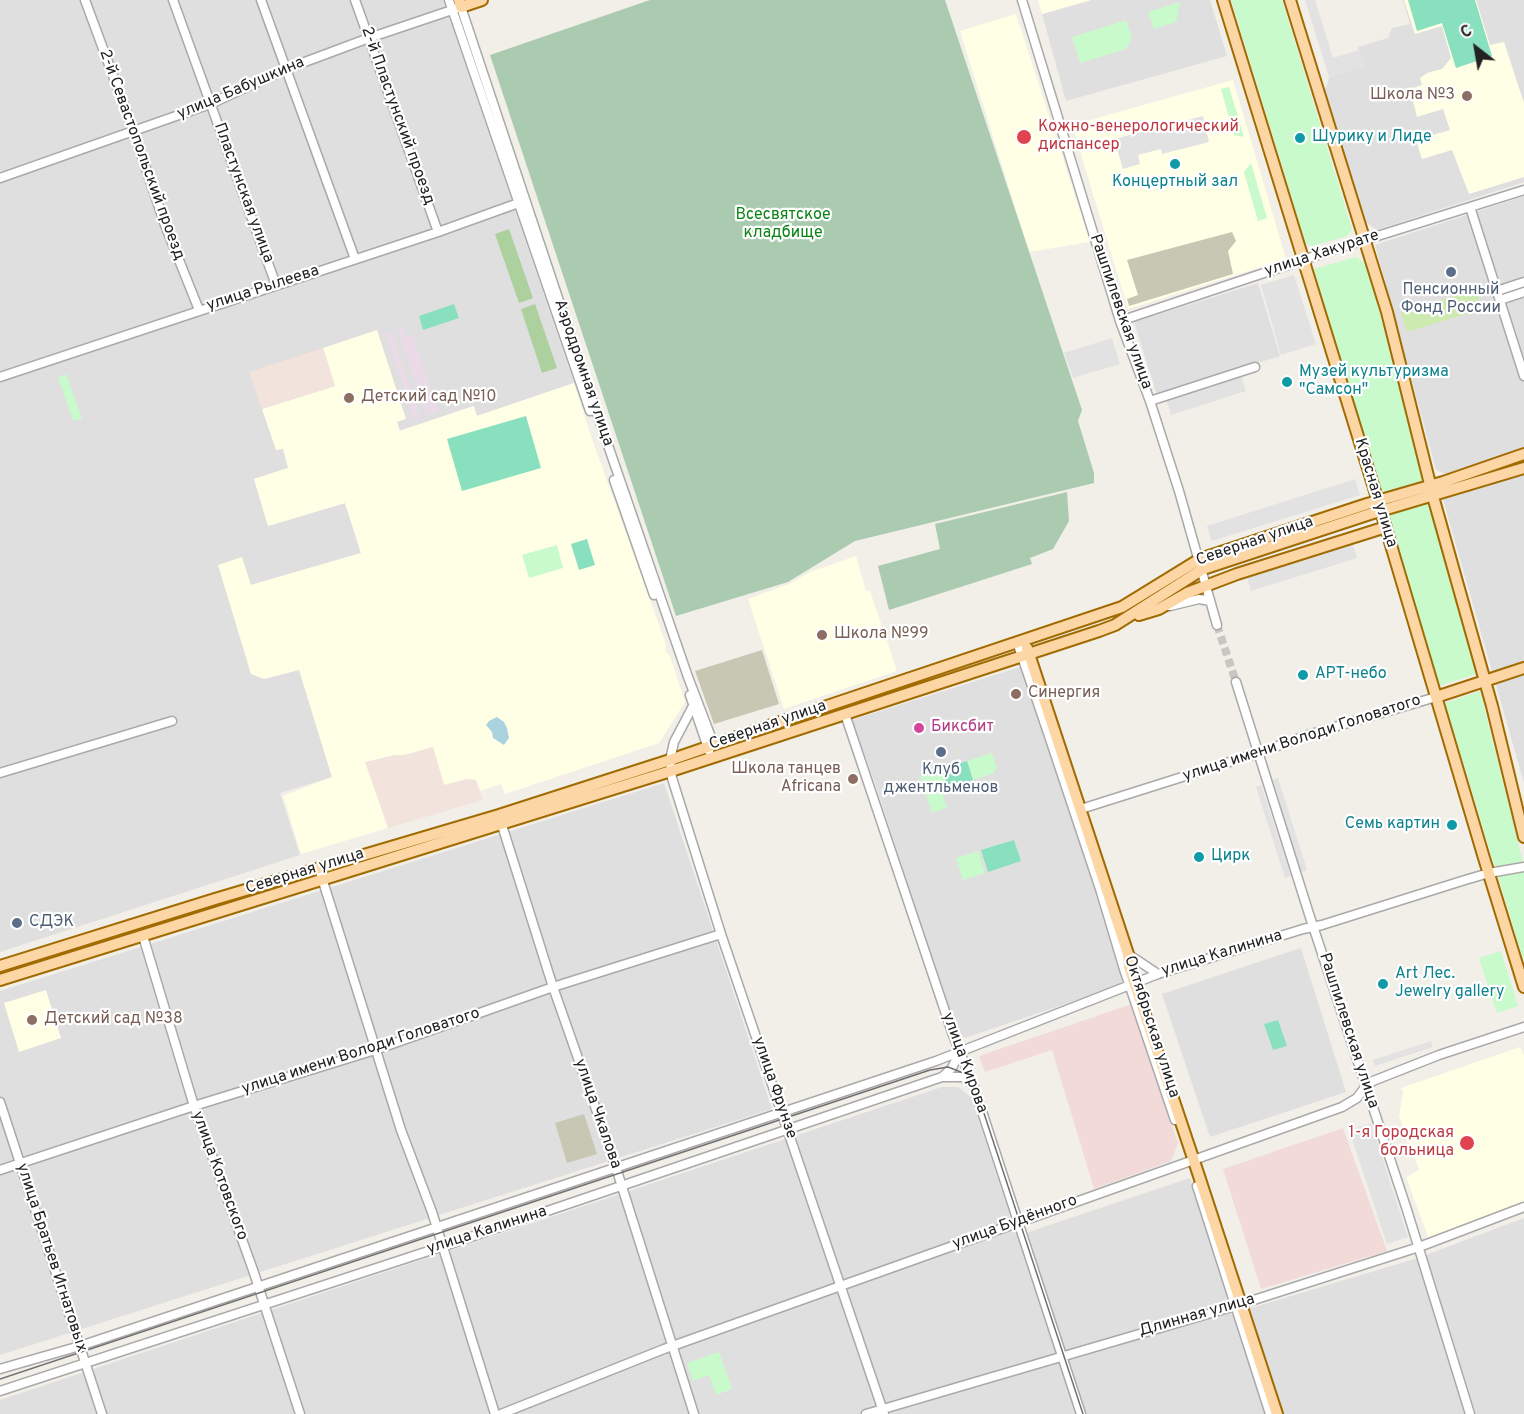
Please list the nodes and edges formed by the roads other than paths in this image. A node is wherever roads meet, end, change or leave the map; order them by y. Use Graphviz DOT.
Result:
graph roads {
  1 [pos="85,0"];
  2 [pos="173,0"];
  3 [pos="261,0"];
  4 [pos="355,0"];
  5 [pos="449,0"];
  6 [pos="482,0"];
  7 [pos="1022,0"];
  8 [pos="1223,0"];
  9 [pos="1290,0"];
  10 [pos="458,6"];
  11 [pos="369,38"];
  12 [pos="286,69"];
  13 [pos="210,104"];
  14 [pos="133,131"];
  15 [pos="0,178"];
  16 [pos="1524,190"];
  17 [pos="522,202"];
  18 [pos="1470,207"];
  19 [pos="438,232"];
  20 [pos="1365,240"];
  21 [pos="355,259"];
  22 [pos="1304,260"];
  23 [pos="1524,282"];
  24 [pos="276,285"];
  25 [pos="1497,291"];
  26 [pos="1524,292"];
  27 [pos="1500,300"];
  28 [pos="199,310"];
  29 [pos="1120,321"];
  30 [pos="1255,367"];
  31 [pos="1524,376"];
  32 [pos="0,377"];
  33 [pos="1150,402"];
  34 [pos="1524,454"];
  35 [pos="1524,468"];
  36 [pos="1432,490"];
  37 [pos="1379,506"];
  38 [pos="1386,527"];
  39 [pos="1201,564"];
  40 [pos="1206,585"];
  41 [pos="1210,601"];
  42 [pos="1159,609"];
  43 [pos="1121,620"];
  44 [pos="1217,625"];
  45 [pos="1021,641"];
  46 [pos="1025,655"];
  47 [pos="1524,668"];
  48 [pos="1484,681"];
  49 [pos="1236,682"];
  50 [pos="1436,697"];
  51 [pos="693,706"];
  52 [pos="845,714"];
  53 [pos="172,721"];
  54 [pos="711,749"];
  55 [pos="1258,753"];
  56 [pos="670,765"];
  57 [pos="0,773"];
  58 [pos="1081,809"];
  59 [pos="500,819"];
  60 [pos="1524,837"];
  61 [pos="1524,867"];
  62 [pos="319,869"];
  63 [pos="1489,873"];
  64 [pos="323,880"];
  65 [pos="232,894"];
  66 [pos="236,907"];
  67 [pos="1314,927"];
  68 [pos="721,934"];
  69 [pos="143,936"];
  70 [pos="1128,954"];
  71 [pos="0,966"];
  72 [pos="1158,974"];
  73 [pos="0,980"];
  74 [pos="1132,984"];
  75 [pos="553,987"];
  76 [pos="1524,987"];
  77 [pos="1524,1027"];
  78 [pos="375,1050"];
  79 [pos="960,1051"];
  80 [pos="942,1077"];
  81 [pos="1366,1086"];
  82 [pos="974,1087"];
  83 [pos="0,1102"];
  84 [pos="194,1106"];
  85 [pos="782,1112"];
  86 [pos="789,1130"];
  87 [pos="1191,1160"];
  88 [pos="20,1164"];
  89 [pos="616,1168"];
  90 [pos="0,1170"];
  91 [pos="621,1187"];
  92 [pos="1524,1208"];
  93 [pos="1018,1222"];
  94 [pos="437,1227"];
  95 [pos="443,1246"];
  96 [pos="1419,1247"];
  97 [pos="258,1286"];
  98 [pos="841,1286"];
  99 [pos="264,1305"];
  100 [pos="1237,1305"];
  101 [pos="80,1346"];
  102 [pos="673,1346"];
  103 [pos="1062,1356"];
  104 [pos="86,1364"];
  105 [pos="0,1370"];
  106 [pos="0,1390"];
  107 [pos="883,1412"];
  108 [pos="102,1414"];
  109 [pos="300,1414"];
  110 [pos="495,1414"];
  111 [pos="501,1414"];
  112 [pos="694,1414"];
  113 [pos="866,1414"];
  114 [pos="1081,1414"];
  115 [pos="1270,1414"];
  116 [pos="1277,1414"];
  117 [pos="1470,1414"];
  1 -- 14 [label="street, 2-й Севастопольский проезд"];
  2 -- 13 [label="street, Пластунская улица"];
  3 -- 12 [label="street"];
  4 -- 11 [label="street, 2-й Пластунский проезд"];
  5 -- 10 [label="street, Аэродромная улица"];
  6 -- 10 [label="main road, улица Бабушкина"];
  7 -- 29 [label="street, Рашпилевская улица"];
  8 -- 22 [label="main road, Красная улица"];
  9 -- 20 [label="main road"];
  10 -- 11 [label="street, улица Бабушкина"];
  10 -- 17 [label="street, Аэродромная улица"];
  11 -- 12 [label="street, улица Бабушкина"];
  11 -- 19 [label="street, 2-й Пластунский проезд"];
  12 -- 13 [label="street, улица Бабушкина"];
  12 -- 21 [label="street"];
  13 -- 14 [label="street, улица Бабушкина"];
  13 -- 24 [label="street, Пластунская улица"];
  14 -- 15 [label="street, улица Бабушкина"];
  14 -- 28 [label="street, 2-й Севастопольский проезд"];
  16 -- 18 [label="street, улица Хакурате"];
  17 -- 19 [label="street, улица Рылеева"];
  17 -- 51 [label="street, Аэродромная улица"];
  17 -- 54 [label="street, Аэродромная улица"];
  18 -- 20 [label="street, улица Хакурате"];
  18 -- 25 [label="street"];
  19 -- 21 [label="street, улица Рылеева"];
  20 -- 22 [label="street, улица Хакурате"];
  20 -- 36 [label="main road"];
  21 -- 24 [label="street, улица Рылеева"];
  22 -- 29 [label="street, улица Хакурате"];
  22 -- 37 [label="main road, Красная улица"];
  23 -- 25 [label="street"];
  24 -- 28 [label="street, улица Рылеева"];
  25 -- 27 [label="street"];
  26 -- 27 [label="street"];
  27 -- 31 [label="street"];
  28 -- 32 [label="street, улица Рылеева"];
  29 -- 33 [label="street, Рашпилевская улица"];
  30 -- 33 [label="street"];
  33 -- 39 [label="street, Рашпилевская улица"];
  34 -- 36 [label="main road, Северная улица"];
  35 -- 36 [label="main road, Северная улица"];
  36 -- 37 [label="main road, Северная улица"];
  36 -- 48 [label="main road"];
  37 -- 38 [label="main road, Красная улица"];
  37 -- 39 [label="main road, Северная улица"];
  38 -- 40 [label="main road, Северная улица"];
  38 -- 50 [label="main road, Красная улица"];
  39 -- 40 [label="street, Рашпилевская улица"];
  39 -- 43 [label="main road, Северная улица"];
  39 -- 45 [label="main road, Северная улица"];
  40 -- 41 [label="street, Рашпилевская улица"];
  40 -- 42 [label="main road, Северная улица"];
  41 -- 42 [label="street, Северная улица"];
  41 -- 44 [label="street, Рашпилевская улица"];
  42 -- 43 [label="main road, Северная улица"];
  43 -- 46 [label="main road, Северная улица"];
  45 -- 46 [label="main road, Октябрьская улица"];
  45 -- 54 [label="main road, Северная улица"];
  46 -- 52 [label="main road, Северная улица"];
  46 -- 58 [label="main road, Октябрьская улица"];
  46 -- 74 [label="street, Октябрьская улица"];
  47 -- 48 [label="main road, улица имени Володи Головатого"];
  48 -- 50 [label="main road, улица имени Володи Головатого"];
  48 -- 60 [label="main road"];
  49 -- 55 [label="street, Рашпилевская улица"];
  50 -- 55 [label="street, улица имени Володи Головатого"];
  50 -- 63 [label="main road, Красная улица"];
  51 -- 54 [label="street, Аэродромная улица"];
  51 -- 56 [label="street"];
  52 -- 54 [label="main road, Северная улица"];
  52 -- 79 [label="street, улица Кирова"];
  53 -- 57 [label="street"];
  54 -- 56 [label="main road, Северная улица"];
  55 -- 58 [label="street, улица имени Володи Головатого"];
  55 -- 67 [label="street, Рашпилевская улица"];
  56 -- 59 [label="main road, Северная улица"];
  56 -- 68 [label="street, улица Фрунзе"];
  58 -- 70 [label="main road, Октябрьская улица"];
  59 -- 62 [label="main road, Северная улица"];
  59 -- 64 [label="main road, Северная улица"];
  59 -- 75 [label="street, улица Чкалова"];
  61 -- 63 [label="street, улица Калинина"];
  62 -- 64 [label="street"];
  62 -- 65 [label="main road, Северная улица"];
  63 -- 67 [label="street, улица Калинина"];
  63 -- 76 [label="main road, Красная улица"];
  64 -- 66 [label="main road, Северная улица"];
  64 -- 78 [label="street"];
  65 -- 66 [label="main road"];
  65 -- 71 [label="main road, Северная улица"];
  66 -- 69 [label="main road, Северная улица"];
  67 -- 72 [label="street, улица Калинина"];
  67 -- 81 [label="street, Рашпилевская улица"];
  68 -- 75 [label="street, улица имени Володи Головатого"];
  68 -- 85 [label="street, улица Фрунзе"];
  69 -- 73 [label="main road, Северная улица"];
  69 -- 84 [label="street, улица Котовского"];
  70 -- 72 [label="street"];
  70 -- 74 [label="main road, Октябрьская улица"];
  72 -- 74 [label="street, улица Калинина"];
  74 -- 79 [label="street, улица Калинина"];
  74 -- 87 [label="main road, Октябрьская улица"];
  75 -- 78 [label="street, улица имени Володи Головатого"];
  75 -- 89 [label="street, улица Чкалова"];
  77 -- 81 [label="street, улица Будённого"];
  78 -- 84 [label="street, улица имени Володи Головатого"];
  78 -- 94 [label="street"];
  79 -- 80 [label="street"];
  79 -- 82 [label="street, улица Кирова"];
  79 -- 85 [label="street, улица Калинина"];
  80 -- 82 [label="street"];
  80 -- 86 [label="street, улица Калинина"];
  81 -- 87 [label="street, улица Будённого"];
  81 -- 96 [label="street, Рашпилевская улица"];
  82 -- 93 [label="street, улица Кирова"];
  83 -- 88 [label="street, улица Братьев Игнатовых"];
  84 -- 88 [label="street, улица имени Володи Головатого"];
  84 -- 97 [label="street, улица Котовского"];
  85 -- 86 [label="street, улица Фрунзе"];
  85 -- 89 [label="street, улица Калинина"];
  86 -- 91 [label="street, улица Калинина"];
  86 -- 98 [label="street, улица Фрунзе"];
  87 -- 93 [label="street, улица Будённого"];
  87 -- 100 [label="main road, Октябрьская улица"];
  88 -- 90 [label="street, улица имени Володи Головатого"];
  88 -- 101 [label="street, улица Братьев Игнатовых"];
  89 -- 91 [label="street, улица Чкалова"];
  89 -- 94 [label="street, улица Калинина"];
  91 -- 95 [label="street, улица Калинина"];
  91 -- 102 [label="street, улица Чкалова"];
  92 -- 96 [label="street, Длинная улица"];
  93 -- 98 [label="street, улица Будённого"];
  93 -- 103 [label="street, улица Кирова"];
  94 -- 95 [label="street"];
  94 -- 97 [label="street, улица Калинина"];
  95 -- 99 [label="street, улица Калинина"];
  95 -- 110 [label="street"];
  96 -- 100 [label="street, Длинная улица"];
  96 -- 117 [label="street, Рашпилевская улица"];
  97 -- 99 [label="street, улица Котовского"];
  97 -- 101 [label="street, улица Калинина"];
  98 -- 102 [label="street, улица Будённого"];
  98 -- 107 [label="street, улица Фрунзе"];
  99 -- 104 [label="street, улица Калинина"];
  99 -- 109 [label="street, улица Котовского"];
  100 -- 103 [label="street, Длинная улица"];
  100 -- 115 [label="street, Октябрьская улица"];
  100 -- 116 [label="main road, Октябрьская улица"];
  101 -- 104 [label="street, улица Братьев Игнатовых"];
  101 -- 105 [label="street, улица Калинина"];
  102 -- 111 [label="street, улица Будённого"];
  102 -- 112 [label="street, улица Чкалова"];
  103 -- 107 [label="street, Длинная улица"];
  103 -- 114 [label="street, улица Кирова"];
  104 -- 106 [label="street, улица Калинина"];
  104 -- 108 [label="street, улица Братьев Игнатовых"];
  107 -- 113 [label="street, Длинная улица"];
}
